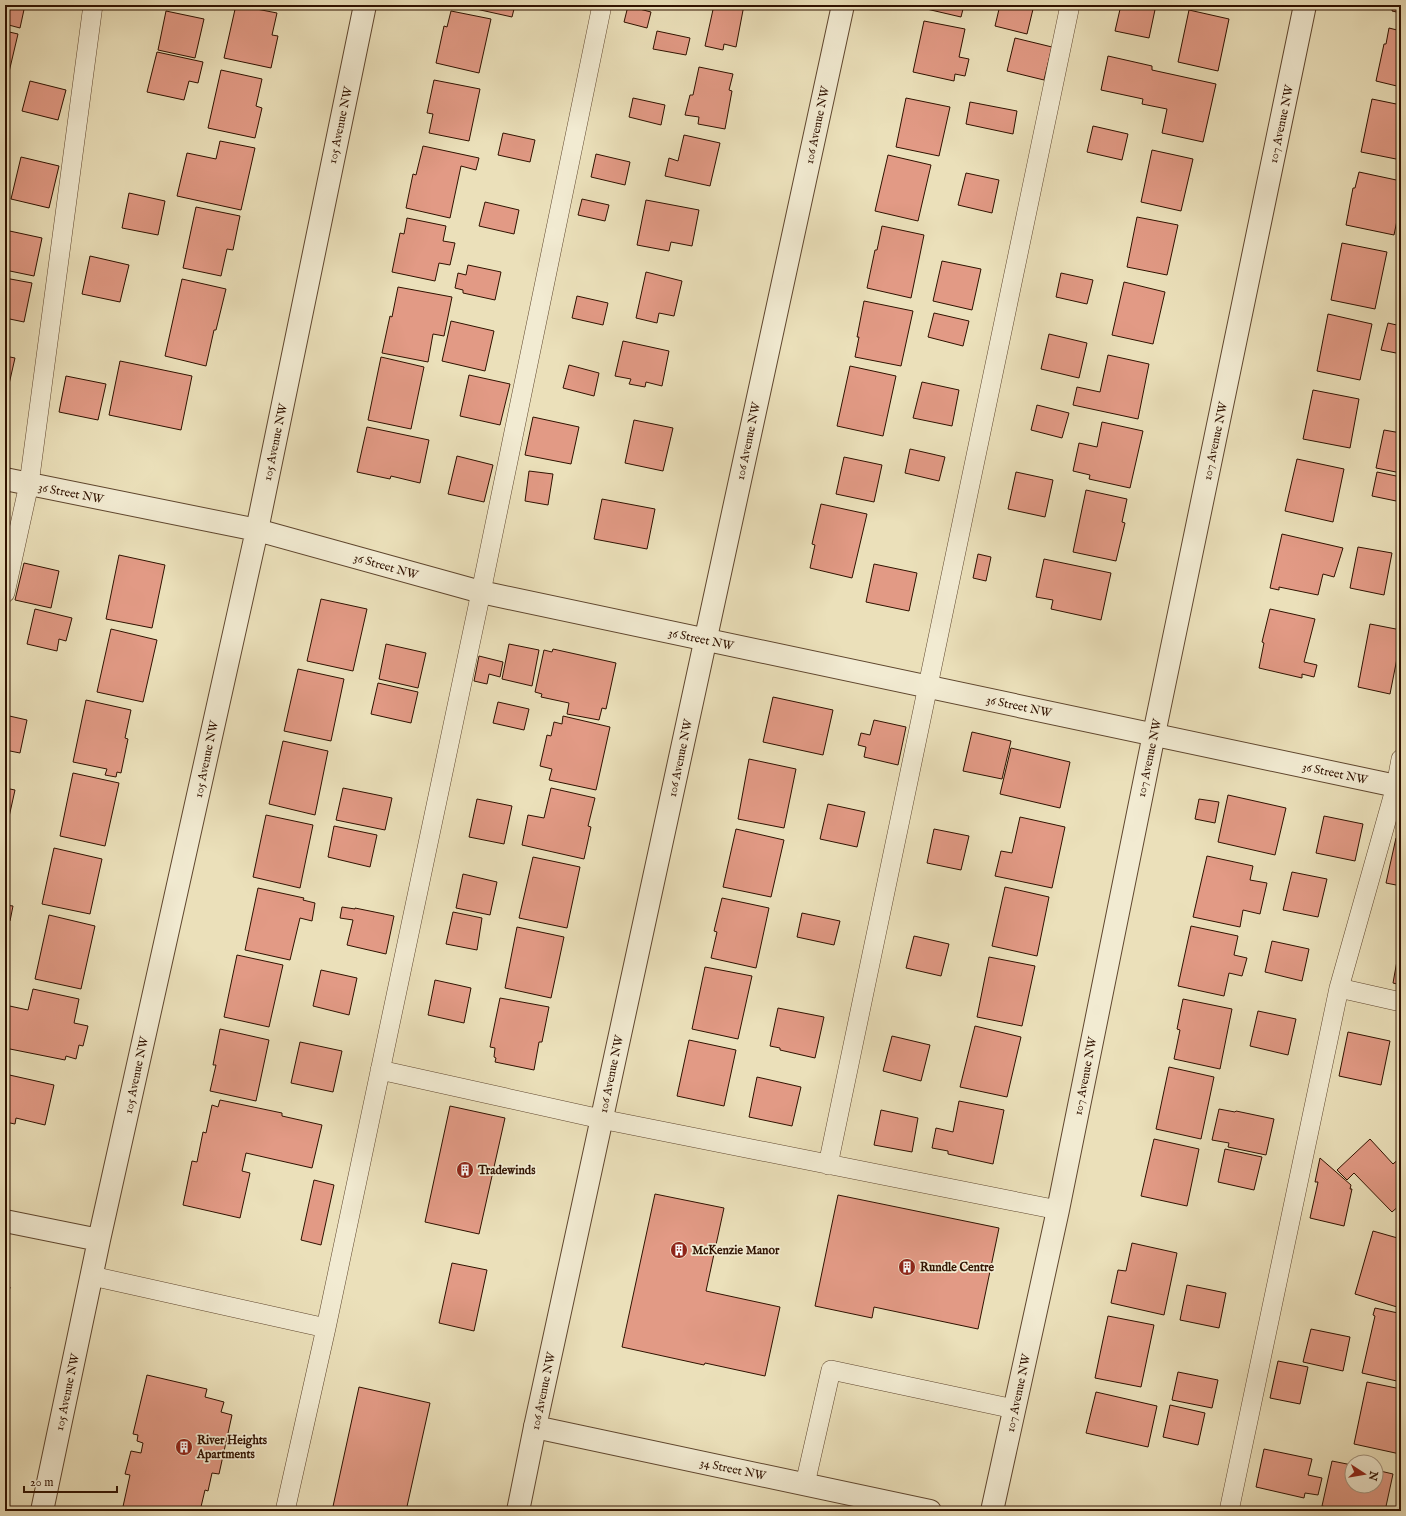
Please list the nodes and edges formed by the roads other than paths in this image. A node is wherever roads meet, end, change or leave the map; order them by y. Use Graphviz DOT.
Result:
graph roads {
  1 [pos="94,5"];
  2 [pos="365,5"];
  3 [pos="602,5"];
  4 [pos="843,5"];
  5 [pos="1070,5"];
  6 [pos="1305,5"];
  7 [pos="5,479"];
  8 [pos="29,484"];
  9 [pos="257,530"];
  10 [pos="481,592"];
  11 [pos="5,593"];
  12 [pos="705,640"];
  13 [pos="928,687"];
  14 [pos="1154,734"];
  15 [pos="1401,759"];
  16 [pos="1398,786"];
  17 [pos="1339,988"];
  18 [pos="1401,1002"];
  19 [pos="380,1070"];
  20 [pos="601,1118"];
  21 [pos="828,1165"];
  22 [pos="1058,1210"];
  23 [pos="5,1221"];
  24 [pos="100,1240"];
  25 [pos="92,1276"];
  26 [pos="326,1328"];
  27 [pos="1014,1409"];
  28 [pos="535,1427"];
  29 [pos="805,1484"];
  30 [pos="42,1511"];
  31 [pos="285,1511"];
  32 [pos="518,1511"];
  33 [pos="930,1511"];
  34 [pos="992,1511"];
  35 [pos="1229,1511"];
  1 -- 8 [label="lane"];
  2 -- 9 [label="street, 105 Avenue NW"];
  3 -- 10 [label="lane"];
  4 -- 12 [label="street, 106 Avenue NW"];
  5 -- 13 [label="lane"];
  6 -- 14 [label="street, 107 Avenue NW"];
  7 -- 8 [label="street, 36 Street NW"];
  8 -- 9 [label="street, 36 Street NW"];
  8 -- 11 [label="lane"];
  9 -- 10 [label="street, 36 Street NW"];
  9 -- 24 [label="street, 105 Avenue NW"];
  10 -- 12 [label="street, 36 Street NW"];
  10 -- 19 [label="lane"];
  12 -- 13 [label="street, 36 Street NW"];
  12 -- 20 [label="street, 106 Avenue NW"];
  13 -- 14 [label="street, 36 Street NW"];
  13 -- 21 [label="lane"];
  14 -- 16 [label="street, 36 Street NW"];
  14 -- 22 [label="street, 107 Avenue NW"];
  15 -- 16 [label="lane"];
  16 -- 17 [label="lane"];
  17 -- 18 [label="lane"];
  17 -- 35 [label="lane"];
  19 -- 20 [label="lane"];
  19 -- 26 [label="lane"];
  20 -- 21 [label="lane"];
  20 -- 28 [label="street, 106 Avenue NW"];
  21 -- 22 [label="lane"];
  22 -- 27 [label="street, 107 Avenue NW"];
  23 -- 24 [label="street"];
  24 -- 25 [label="street, 105 Avenue NW"];
  25 -- 26 [label="lane"];
  25 -- 30 [label="street, 105 Avenue NW"];
  26 -- 31 [label="lane"];
  27 -- 29 [label="lane"];
  27 -- 34 [label="street, 107 Avenue NW"];
  28 -- 29 [label="street, 34 Street NW"];
  28 -- 32 [label="street, 106 Avenue NW"];
  29 -- 33 [label="street, 34 Street NW"];
}
